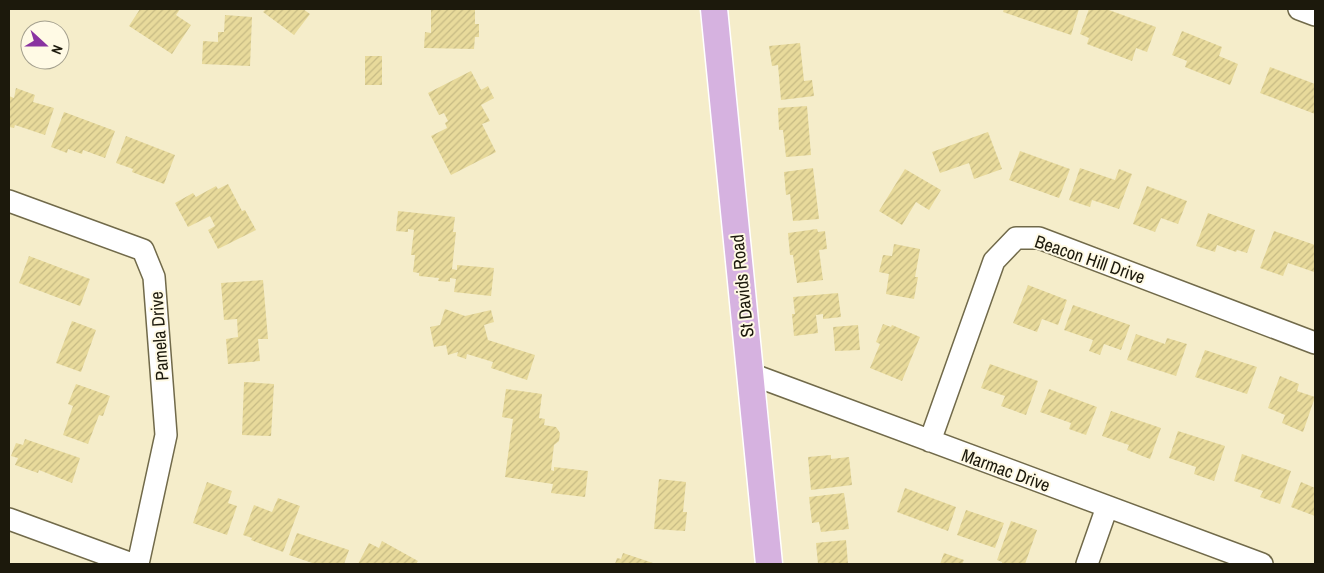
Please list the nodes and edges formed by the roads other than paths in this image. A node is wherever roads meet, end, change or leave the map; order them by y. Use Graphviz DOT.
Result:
graph roads {
  1 [pos="714,9"];
  2 [pos="1299,9"];
  3 [pos="1315,15"];
  4 [pos="9,201"];
  5 [pos="1315,344"];
  6 [pos="751,374"];
  7 [pos="930,441"];
  8 [pos="1107,507"];
  9 [pos="9,519"];
  10 [pos="132,564"];
  11 [pos="138,564"];
  12 [pos="769,564"];
  13 [pos="1087,564"];
  14 [pos="1262,564"];
  1 -- 6 [label="main road, St Davids Road"];
  2 -- 3 [label="street"];
  4 -- 11 [label="street, Pamela Drive"];
  5 -- 7 [label="street, Beacon Hill Drive"];
  6 -- 7 [label="street, Marmac Drive"];
  6 -- 12 [label="main road, St Davids Road"];
  7 -- 8 [label="street, Marmac Drive"];
  8 -- 13 [label="street"];
  8 -- 14 [label="street, Marmac Drive"];
  9 -- 10 [label="street"];
}
